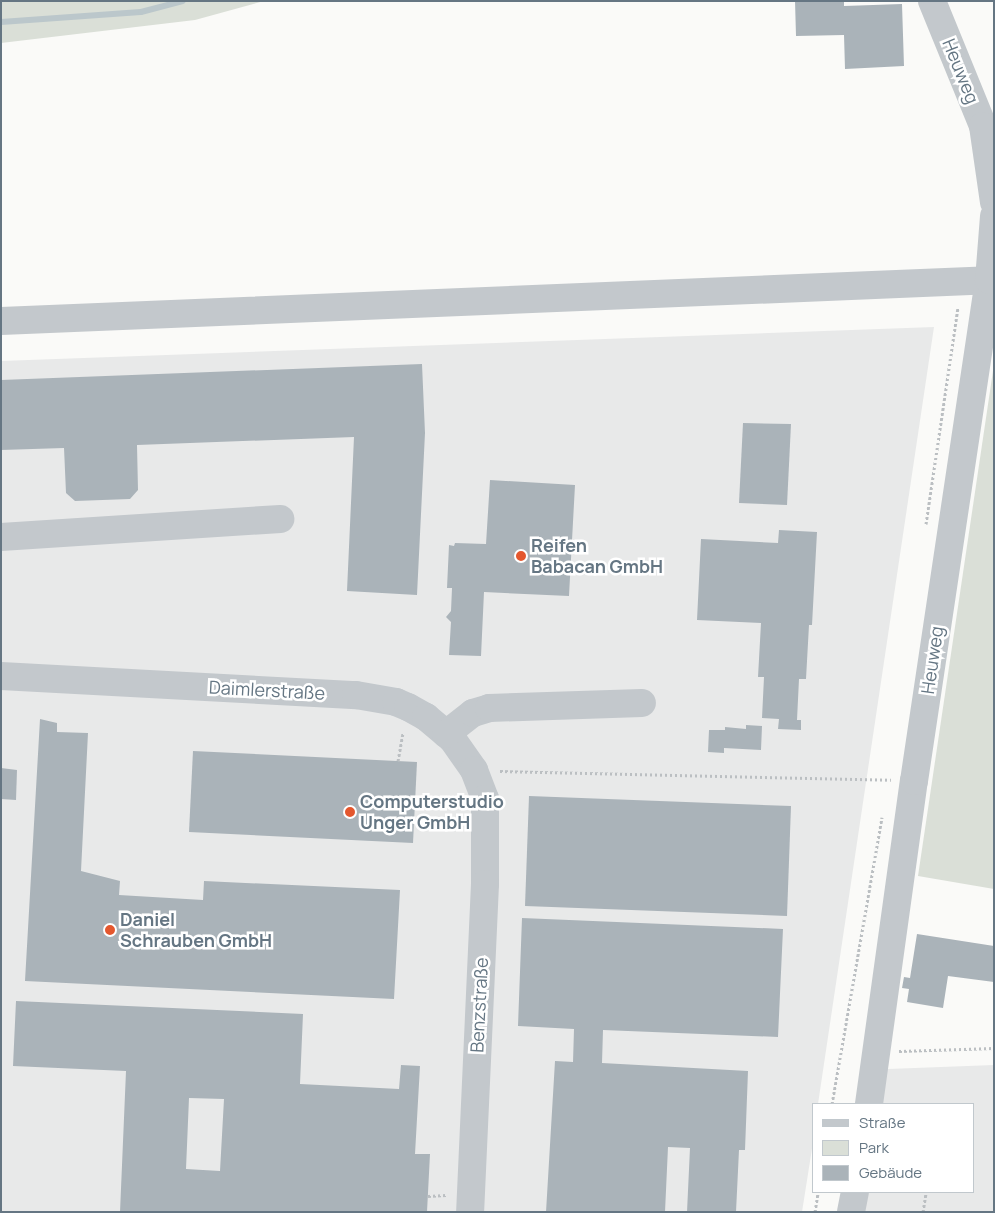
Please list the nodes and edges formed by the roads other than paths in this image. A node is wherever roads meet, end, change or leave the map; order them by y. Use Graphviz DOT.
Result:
graph roads {
  1 [pos="932,1"];
  2 [pos="994,202"];
  3 [pos="994,216"];
  4 [pos="984,281"];
  5 [pos="1,321"];
  6 [pos="280,519"];
  7 [pos="1,537"];
  8 [pos="1,676"];
  9 [pos="642,703"];
  10 [pos="446,734"];
  11 [pos="486,799"];
  12 [pos="869,1103"];
  13 [pos="855,1193"];
  14 [pos="470,1212"];
  15 [pos="851,1212"];
  1 -- 2 [label="street, Heuweg"];
  3 -- 4 [label="street, Heuweg"];
  4 -- 5 [label="street"];
  4 -- 12 [label="street, Heuweg"];
  6 -- 7 [label="street"];
  8 -- 10 [label="street, Daimlerstraße"];
  9 -- 10 [label="street"];
  10 -- 11 [label="street, Daimlerstraße"];
  11 -- 14 [label="street, Benzstraße"];
  13 -- 15 [label="street"];
}
